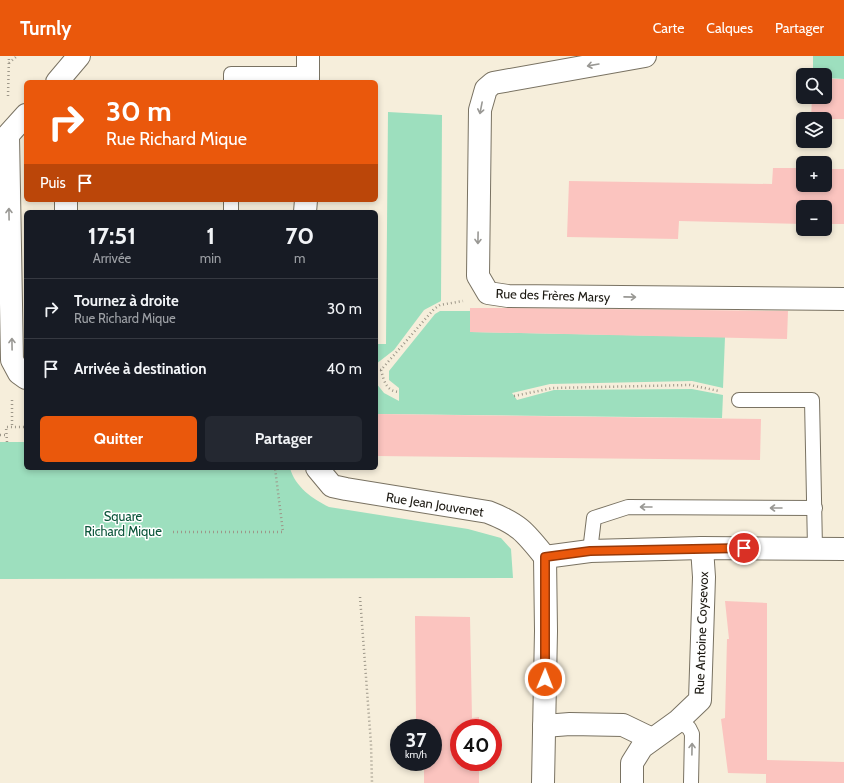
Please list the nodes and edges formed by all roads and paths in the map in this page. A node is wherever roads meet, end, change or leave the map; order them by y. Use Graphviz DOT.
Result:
graph roads {
  1 [pos="17,56"];
  2 [pos="645,56"];
  3 [pos="9,64"];
  4 [pos="308,71"];
  5 [pos="231,80"];
  6 [pos="24,117"];
  7 [pos="488,293"];
  8 [pos="18,298"];
  9 [pos="844,299"];
  10 [pos="381,370"];
  11 [pos="24,377"];
  12 [pos="399,392"];
  13 [pos="514,396"];
  14 [pos="739,400"];
  15 [pos="24,427"];
  16 [pos="0,435"];
  17 [pos="7,435"];
  18 [pos="7,442"];
  19 [pos="275,470"];
  20 [pos="319,470"];
  21 [pos="815,508"];
  22 [pos="173,532"];
  23 [pos="702,548"];
  24 [pos="814,548"];
  25 [pos="844,549"];
  26 [pos="590,551"];
  27 [pos="545,557"];
  28 [pos="360,597"];
  29 [pos="678,721"];
  30 [pos="544,726"];
  31 [pos="652,738"];
  32 [pos="372,783"];
  33 [pos="543,783"];
  34 [pos="632,783"];
  35 [pos="691,783"];
  1 -- 3 [label="path"];
  2 -- 7 [label="street, Rue des Frères Marsy, one-way"];
  4 -- 5 [label="lane"];
  8 -- 6 [label="street, one-way"];
  7 -- 9 [label="street, Rue des Frères Marsy, one-way"];
  7 -- 10 [label="path"];
  11 -- 8 [label="street, one-way"];
  10 -- 12 [label="path"];
  13 -- 14 [label="path"];
  14 -- 21 [label="lane"];
  15 -- 17 [label="path"];
  16 -- 17 [label="path"];
  17 -- 18 [label="path"];
  19 -- 22 [label="path"];
  20 -- 27 [label="street, Rue Jean Jouvenet"];
  21 -- 24 [label="lane"];
  21 -- 26 [label="lane, one-way"];
  23 -- 24 [label="street"];
  23 -- 26 [label="street"];
  23 -- 29 [label="street, Rue Antoine Coysevox"];
  24 -- 25 [label="street"];
  26 -- 27 [label="street"];
  27 -- 30 [label="street"];
  28 -- 32 [label="path"];
  29 -- 31 [label="street, Rue Antoine Coysevox"];
  35 -- 29 [label="lane, one-way"];
  30 -- 31 [label="street"];
  30 -- 33 [label="street"];
  31 -- 34 [label="street, Rue Antoine Coysevox"];
}
